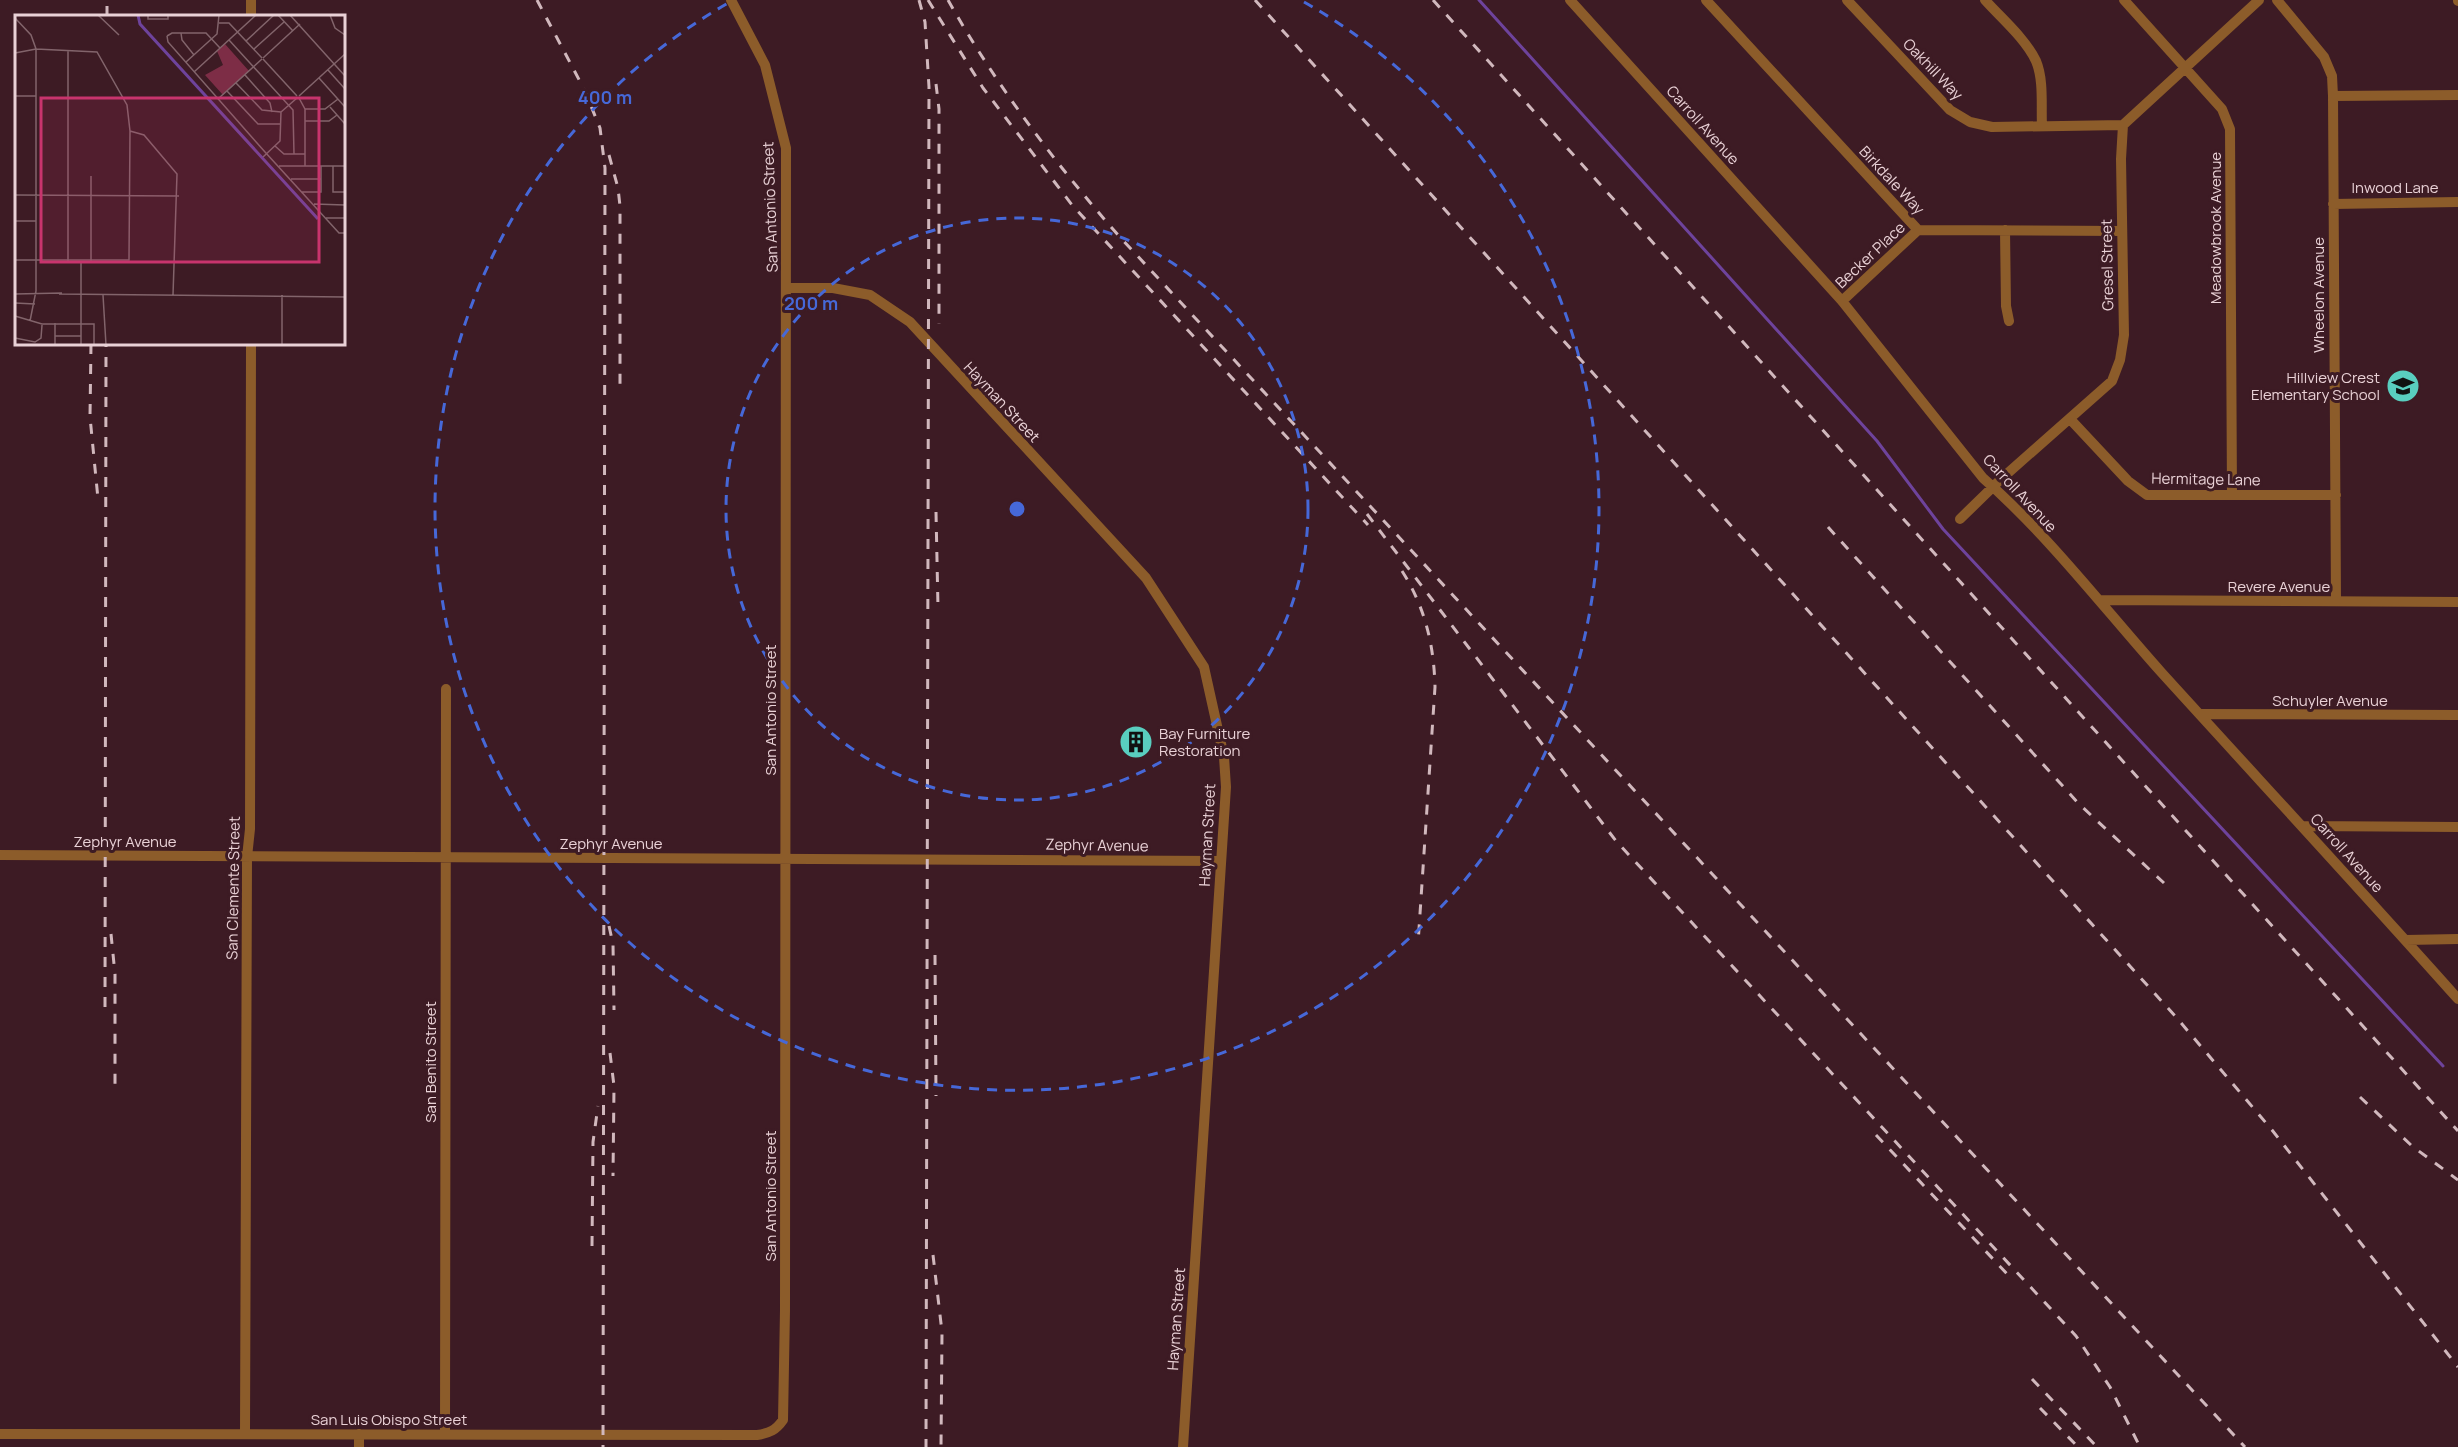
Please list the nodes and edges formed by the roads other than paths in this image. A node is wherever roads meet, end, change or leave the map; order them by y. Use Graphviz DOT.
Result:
graph roads {
  1 [pos="731,0"];
  2 [pos="1706,0"];
  3 [pos="1847,0"];
  4 [pos="1984,0"];
  5 [pos="2124,0"];
  6 [pos="2259,0"];
  7 [pos="2277,0"];
  8 [pos="1573,1"];
  9 [pos="2187,67"];
  10 [pos="2458,95"];
  11 [pos="2333,96"];
  12 [pos="2123,125"];
  13 [pos="2042,126"];
  14 [pos="2458,202"];
  15 [pos="2333,204"];
  16 [pos="1918,230"];
  17 [pos="2005,230"];
  18 [pos="2122,231"];
  19 [pos="787,288"];
  20 [pos="1842,301"];
  21 [pos="2009,321"];
  22 [pos="251,345"];
  23 [pos="2070,419"];
  24 [pos="1994,488"];
  25 [pos="2232,495"];
  26 [pos="2336,495"];
  27 [pos="1960,519"];
  28 [pos="2099,600"];
  29 [pos="2336,601"];
  30 [pos="2458,602"];
  31 [pos="446,689"];
  32 [pos="2202,714"];
  33 [pos="2458,715"];
  34 [pos="2304,826"];
  35 [pos="2458,826"];
  36 [pos="0,855"];
  37 [pos="246,857"];
  38 [pos="446,858"];
  39 [pos="785,859"];
  40 [pos="1221,861"];
  41 [pos="2458,939"];
  42 [pos="2406,940"];
  43 [pos="2458,999"];
  44 [pos="777,1429"];
  45 [pos="0,1434"];
  46 [pos="245,1434"];
  47 [pos="358,1434"];
  48 [pos="445,1434"];
  49 [pos="358,1447"];
  50 [pos="1183,1447"];
  1 -- 19 [label="street, San Antonio Street"];
  2 -- 16 [label="street, Birkdale Way"];
  3 -- 13 [label="street, Oakhill Way"];
  4 -- 13 [label="street"];
  5 -- 9 [label="street, Meadowbrook Avenue"];
  6 -- 9 [label="street"];
  7 -- 11 [label="street, Wheelon Avenue"];
  8 -- 20 [label="street, Carroll Avenue"];
  9 -- 12 [label="street"];
  9 -- 25 [label="street, Meadowbrook Avenue"];
  10 -- 11 [label="street"];
  11 -- 15 [label="street, Wheelon Avenue"];
  12 -- 13 [label="street, Oakhill Way"];
  12 -- 18 [label="street, Gresel Street"];
  14 -- 15 [label="street, Inwood Lane"];
  15 -- 26 [label="street, Wheelon Avenue"];
  16 -- 17 [label="street, Birkdale Way"];
  16 -- 20 [label="street, Becker Place"];
  17 -- 18 [label="street, Birkdale Way"];
  17 -- 21 [label="street"];
  18 -- 23 [label="street, Gresel Street"];
  19 -- 39 [label="street, San Antonio Street"];
  19 -- 40 [label="street, Hayman Street"];
  20 -- 24 [label="street, Carroll Avenue"];
  22 -- 37 [label="street, San Clemente Street"];
  23 -- 24 [label="street, Gresel Street"];
  23 -- 25 [label="street, Hermitage Lane"];
  24 -- 27 [label="street, Gresel Street"];
  24 -- 28 [label="street, Carroll Avenue"];
  25 -- 26 [label="street, Hermitage Lane"];
  26 -- 29 [label="street, Wheelon Avenue"];
  28 -- 29 [label="street, Revere Avenue"];
  28 -- 32 [label="street, Carroll Avenue"];
  29 -- 30 [label="street, Revere Avenue"];
  31 -- 38 [label="street, San Benito Street"];
  32 -- 33 [label="street, Schuyler Avenue"];
  32 -- 34 [label="street, Carroll Avenue"];
  34 -- 35 [label="street"];
  34 -- 42 [label="street, Carroll Avenue"];
  36 -- 37 [label="street, Zephyr Avenue"];
  37 -- 38 [label="street, Zephyr Avenue"];
  37 -- 46 [label="street, San Clemente Street"];
  38 -- 39 [label="street, Zephyr Avenue"];
  38 -- 48 [label="street, San Benito Street"];
  39 -- 40 [label="street, Zephyr Avenue"];
  39 -- 44 [label="street, San Antonio Street"];
  40 -- 50 [label="street, Hayman Street"];
  41 -- 42 [label="street"];
  42 -- 43 [label="street, Carroll Avenue"];
  44 -- 48 [label="street, San Luis Obispo Street"];
  45 -- 46 [label="street, San Luis Obispo Street"];
  46 -- 47 [label="street, San Luis Obispo Street"];
  47 -- 48 [label="street, San Luis Obispo Street"];
  47 -- 49 [label="street"];
}
